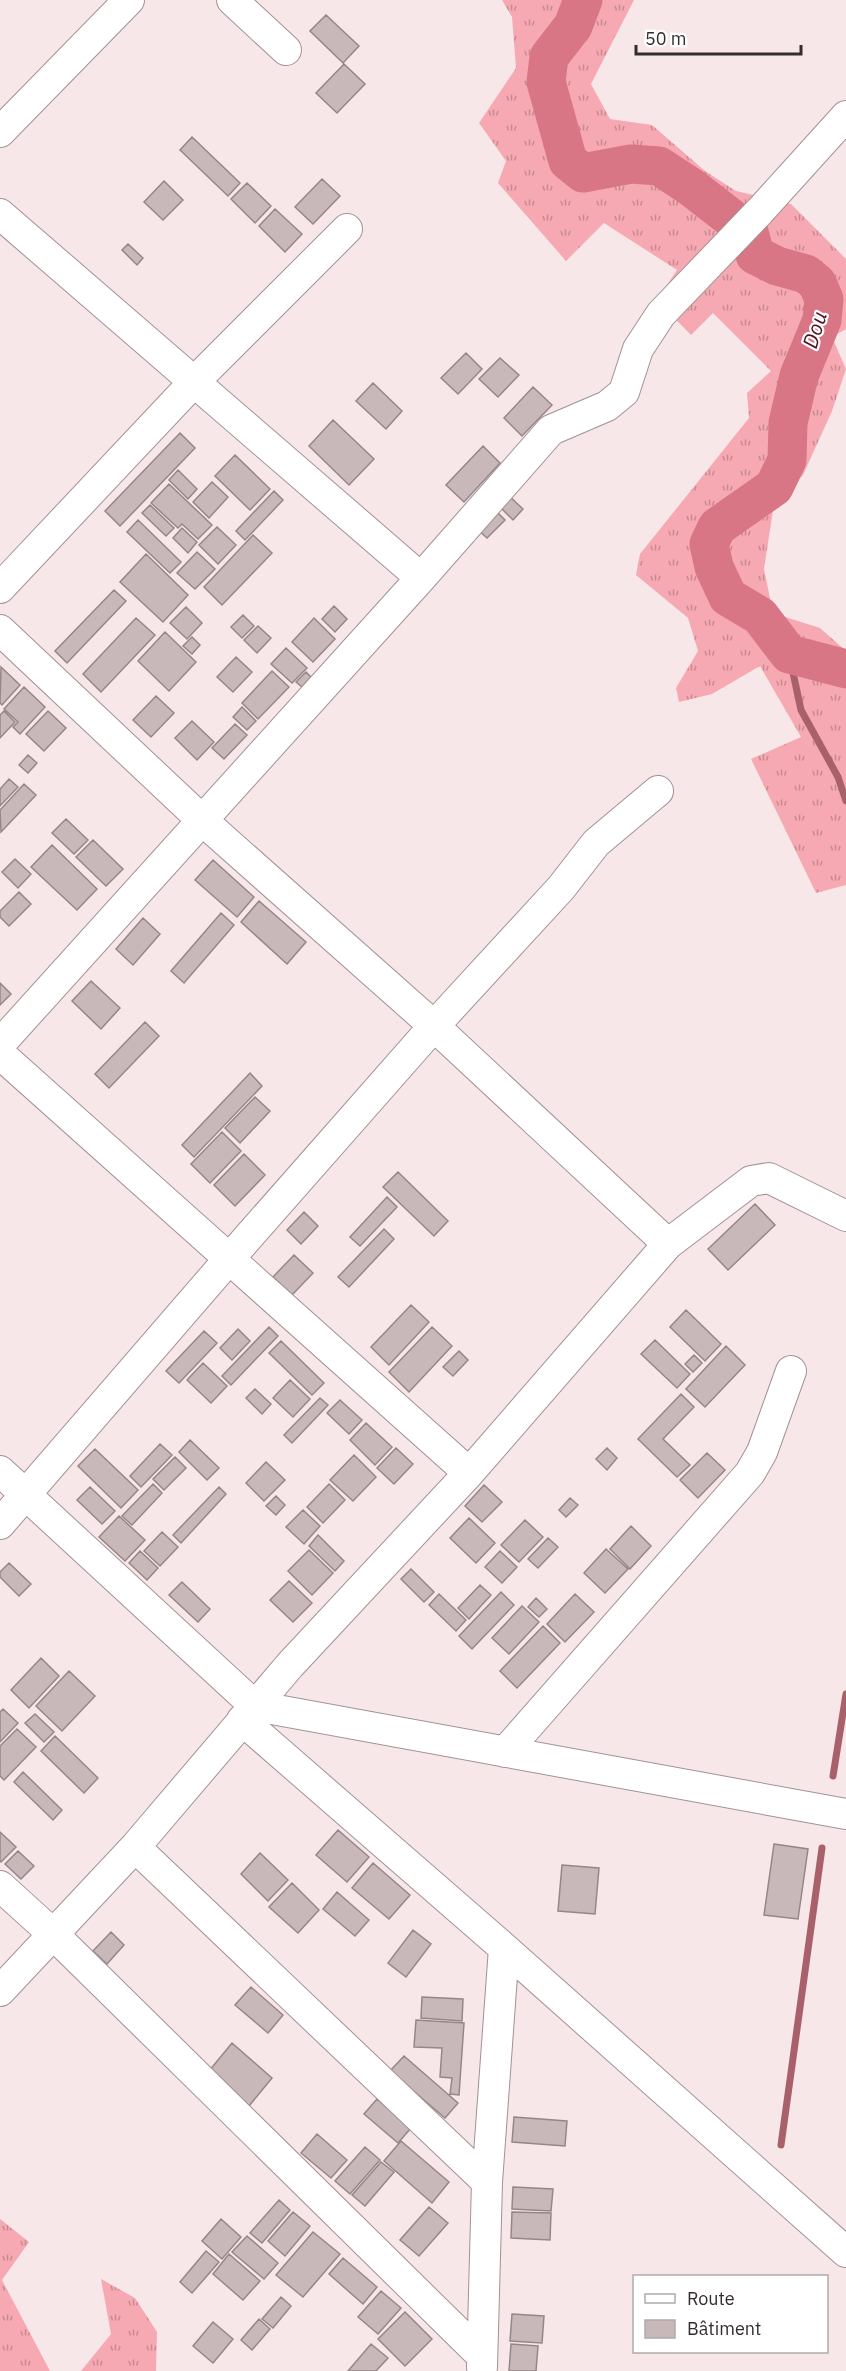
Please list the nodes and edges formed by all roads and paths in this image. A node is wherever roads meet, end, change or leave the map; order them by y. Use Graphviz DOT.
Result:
graph roads {
  1 [pos="129,0"];
  2 [pos="232,0"];
  3 [pos="286,50"];
  4 [pos="846,116"];
  5 [pos="0,132"];
  6 [pos="0,214"];
  7 [pos="347,229"];
  8 [pos="194,382"];
  9 [pos="421,578"];
  10 [pos="0,588"];
  11 [pos="0,630"];
  12 [pos="658,791"];
  13 [pos="202,821"];
  14 [pos="434,1026"];
  15 [pos="0,1044"];
  16 [pos="0,1054"];
  17 [pos="846,1216"];
  18 [pos="668,1245"];
  19 [pos="229,1259"];
  20 [pos="791,1371"];
  21 [pos="0,1471"];
  22 [pos="469,1473"];
  23 [pos="27,1495"];
  24 [pos="0,1524"];
  25 [pos="249,1713"];
  26 [pos="505,1752"];
  27 [pos="846,1814"];
  28 [pos="135,1847"];
  29 [pos="0,1886"];
  30 [pos="52,1934"];
  31 [pos="504,1948"];
  32 [pos="0,1991"];
  33 [pos="488,2182"];
  34 [pos="846,2252"];
  35 [pos="482,2363"];
  1 -- 5 [label="street"];
  2 -- 3 [label="street"];
  4 -- 9 [label="street"];
  6 -- 8 [label="street"];
  7 -- 8 [label="street"];
  8 -- 9 [label="street"];
  8 -- 10 [label="street"];
  9 -- 13 [label="street"];
  11 -- 13 [label="street"];
  12 -- 14 [label="street"];
  13 -- 14 [label="street"];
  13 -- 15 [label="street"];
  14 -- 18 [label="street"];
  14 -- 19 [label="street"];
  16 -- 19 [label="street"];
  17 -- 18 [label="street"];
  18 -- 22 [label="street"];
  19 -- 22 [label="street"];
  19 -- 23 [label="street"];
  20 -- 26 [label="street"];
  21 -- 23 [label="street"];
  22 -- 25 [label="street"];
  23 -- 24 [label="street"];
  23 -- 25 [label="street"];
  25 -- 26 [label="street"];
  25 -- 28 [label="street"];
  25 -- 31 [label="street"];
  26 -- 27 [label="street"];
  28 -- 30 [label="street"];
  28 -- 33 [label="street"];
  29 -- 30 [label="street"];
  30 -- 32 [label="street"];
  30 -- 35 [label="street"];
  31 -- 33 [label="street"];
  31 -- 34 [label="street"];
  33 -- 35 [label="street"];
}
